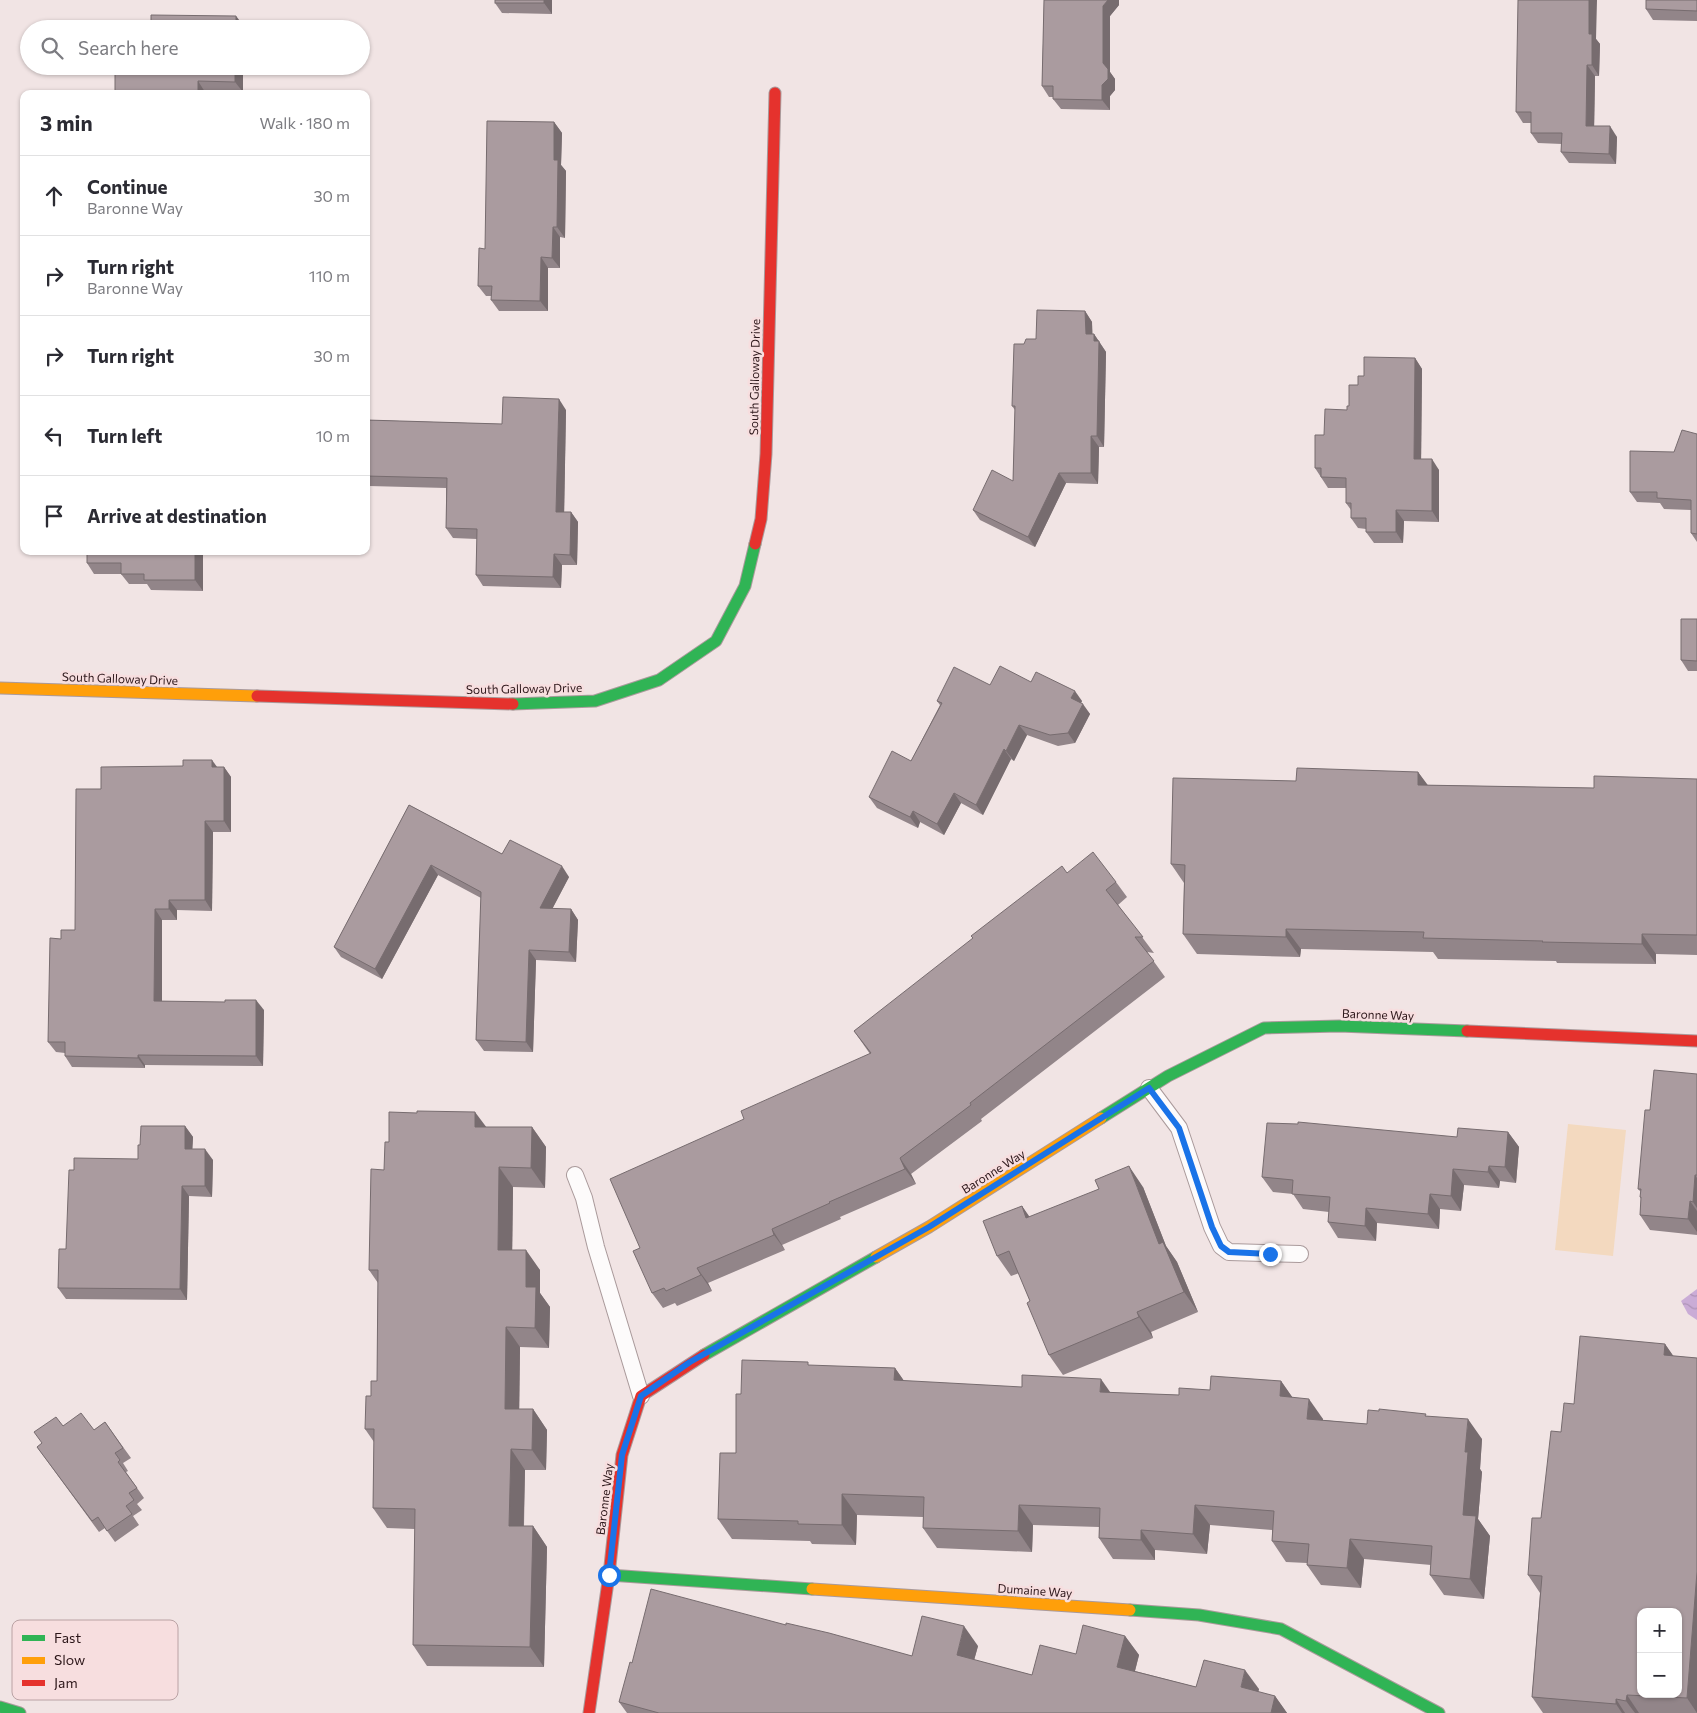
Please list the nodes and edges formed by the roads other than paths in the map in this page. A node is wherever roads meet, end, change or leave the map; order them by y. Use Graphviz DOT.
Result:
graph roads {
  1 [pos="775,93"];
  2 [pos="0,688"];
  3 [pos="1697,1041"];
  4 [pos="1149,1088"];
  5 [pos="575,1175"];
  6 [pos="1300,1254"];
  7 [pos="641,1396"];
  8 [pos="609,1575"];
  9 [pos="0,1707"];
  10 [pos="20,1713"];
  11 [pos="589,1713"];
  12 [pos="1438,1713"];
  1 -- 2 [label="street, South Galloway Drive"];
  3 -- 4 [label="street, Baronne Way"];
  4 -- 6 [label="lane"];
  4 -- 7 [label="street, Baronne Way"];
  5 -- 7 [label="lane"];
  7 -- 8 [label="street, Baronne Way"];
  8 -- 11 [label="street, Baronne Way"];
  8 -- 12 [label="street, Dumaine Way"];
  9 -- 10 [label="street"];
}
